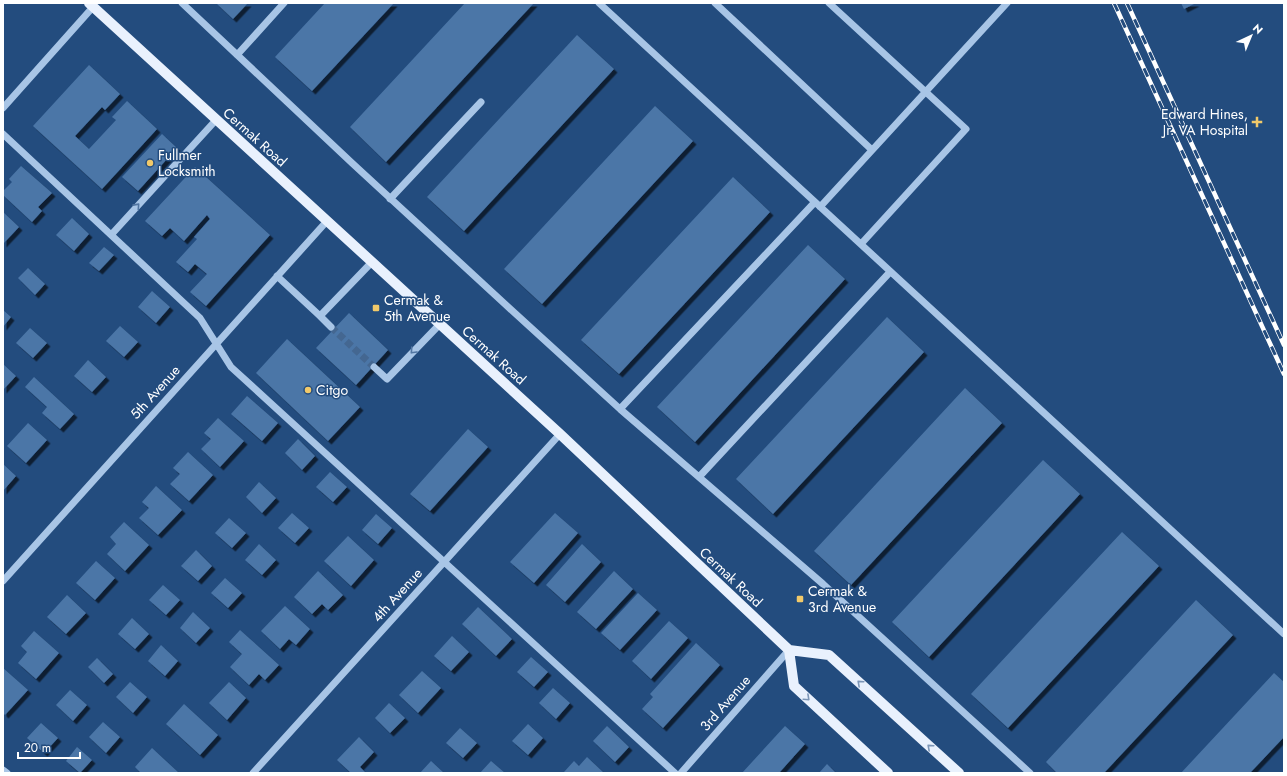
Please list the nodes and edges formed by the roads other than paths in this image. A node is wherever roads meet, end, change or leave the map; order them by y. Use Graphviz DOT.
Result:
graph roads {
  1 [pos="182,3"];
  2 [pos="284,3"];
  3 [pos="599,3"];
  4 [pos="715,3"];
  5 [pos="829,3"];
  6 [pos="1007,3"];
  7 [pos="91,5"];
  8 [pos="237,55"];
  9 [pos="925,92"];
  10 [pos="481,102"];
  11 [pos="3,108"];
  12 [pos="216,120"];
  13 [pos="3,134"];
  14 [pos="872,150"];
  15 [pos="390,199"];
  16 [pos="818,204"];
  17 [pos="327,221"];
  18 [pos="111,234"];
  19 [pos="861,244"];
  20 [pos="372,262"];
  21 [pos="890,272"];
  22 [pos="277,276"];
  23 [pos="320,316"];
  24 [pos="440,324"];
  25 [pos="331,326"];
  26 [pos="217,344"];
  27 [pos="374,367"];
  28 [pos="620,408"];
  29 [pos="560,434"];
  30 [pos="699,477"];
  31 [pos="445,561"];
  32 [pos="3,581"];
  33 [pos="1284,634"];
  34 [pos="789,650"];
  35 [pos="3,770"];
  36 [pos="7,773"];
  37 [pos="253,773"];
  38 [pos="675,773"];
  39 [pos="681,773"];
  40 [pos="888,773"];
  41 [pos="959,773"];
  42 [pos="1030,773"];
  1 -- 8 [label="street"];
  2 -- 8 [label="street"];
  3 -- 16 [label="street"];
  4 -- 14 [label="street"];
  5 -- 9 [label="street"];
  6 -- 9 [label="street"];
  7 -- 11 [label="street"];
  7 -- 12 [label="main road, Cermak Road"];
  8 -- 15 [label="street"];
  9 -- 14 [label="street"];
  9 -- 19 [label="street"];
  10 -- 15 [label="street"];
  12 -- 17 [label="main road, Cermak Road"];
  18 -- 12 [label="street, one-way"];
  13 -- 18 [label="street"];
  14 -- 16 [label="street"];
  15 -- 28 [label="street"];
  16 -- 19 [label="street"];
  16 -- 28 [label="street"];
  17 -- 20 [label="main road, Cermak Road"];
  17 -- 22 [label="street, 5th Avenue"];
  18 -- 26 [label="street"];
  19 -- 21 [label="street"];
  20 -- 23 [label="street"];
  20 -- 24 [label="main road, Cermak Road"];
  21 -- 30 [label="street"];
  21 -- 33 [label="street"];
  22 -- 23 [label="street"];
  22 -- 26 [label="street, 5th Avenue"];
  23 -- 25 [label="street"];
  24 -- 27 [label="street, one-way"];
  24 -- 29 [label="main road, Cermak Road"];
  26 -- 31 [label="street"];
  26 -- 32 [label="street, 5th Avenue"];
  28 -- 30 [label="street"];
  29 -- 31 [label="street, 4th Avenue"];
  29 -- 34 [label="main road, Cermak Road"];
  30 -- 42 [label="street"];
  31 -- 37 [label="street, 4th Avenue"];
  31 -- 38 [label="street"];
  34 -- 39 [label="street, 3rd Avenue"];
  34 -- 40 [label="main road, one-way"];
  41 -- 34 [label="main road, one-way"];
  35 -- 36 [label="street"];
}
